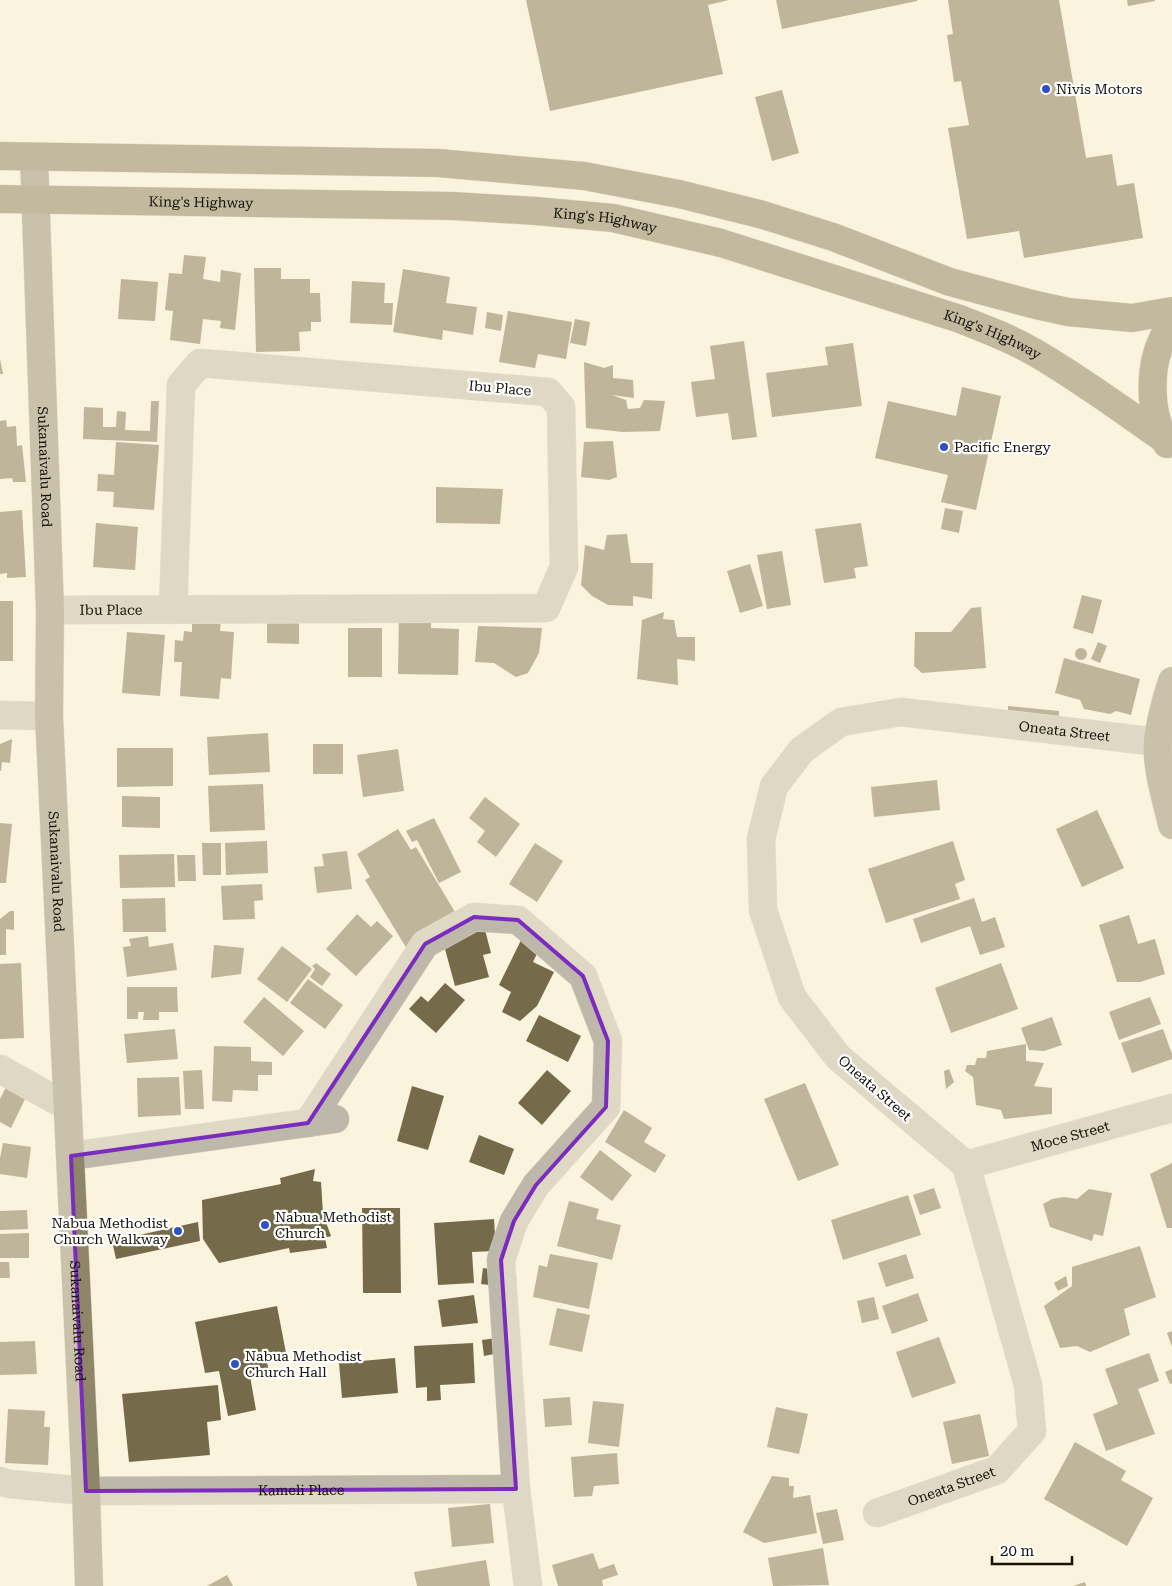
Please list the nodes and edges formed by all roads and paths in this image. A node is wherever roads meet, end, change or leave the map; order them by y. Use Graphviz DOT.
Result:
graph roads {
  1 [pos="0,156"];
  2 [pos="34,157"];
  3 [pos="0,199"];
  4 [pos="36,199"];
  5 [pos="1172,311"];
  6 [pos="1172,325"];
  7 [pos="1168,445"];
  8 [pos="50,610"];
  9 [pos="173,610"];
  10 [pos="1172,681"];
  11 [pos="0,715"];
  12 [pos="49,716"];
  13 [pos="1158,742"];
  14 [pos="1172,825"];
  15 [pos="0,1069"];
  16 [pos="68,1107"];
  17 [pos="1172,1108"];
  18 [pos="335,1119"];
  19 [pos="308,1123"];
  20 [pos="71,1156"];
  21 [pos="966,1165"];
  22 [pos="0,1481"];
  23 [pos="516,1489"];
  24 [pos="86,1491"];
  25 [pos="877,1513"];
  26 [pos="89,1586"];
  27 [pos="528,1586"];
  1 -- 2 [label="highway"];
  2 -- 4 [label="main road, Sukanaivalu Road"];
  2 -- 5 [label="highway"];
  3 -- 4 [label="highway, King's Highway"];
  4 -- 7 [label="highway, King's Highway"];
  4 -- 8 [label="main road, Sukanaivalu Road"];
  6 -- 7 [label="highway"];
  8 -- 9 [label="street, Ibu Place"];
  8 -- 12 [label="main road, Sukanaivalu Road"];
  9 -- 9 [label="street, Ibu Place"];
  10 -- 13 [label="main road"];
  11 -- 12 [label="street"];
  12 -- 16 [label="main road, Sukanaivalu Road"];
  13 -- 14 [label="main road"];
  13 -- 21 [label="street, Oneata Street"];
  15 -- 16 [label="street"];
  16 -- 20 [label="main road, Sukanaivalu Road"];
  17 -- 21 [label="street, Moce Street"];
  18 -- 19 [label="street"];
  19 -- 20 [label="street"];
  19 -- 23 [label="street"];
  20 -- 24 [label="main road, Sukanaivalu Road"];
  21 -- 25 [label="street, Oneata Street"];
  22 -- 24 [label="street, Kameli Place"];
  23 -- 24 [label="street, Kameli Place"];
  23 -- 27 [label="street"];
  24 -- 26 [label="main road, Sukanaivalu Road"];
}
